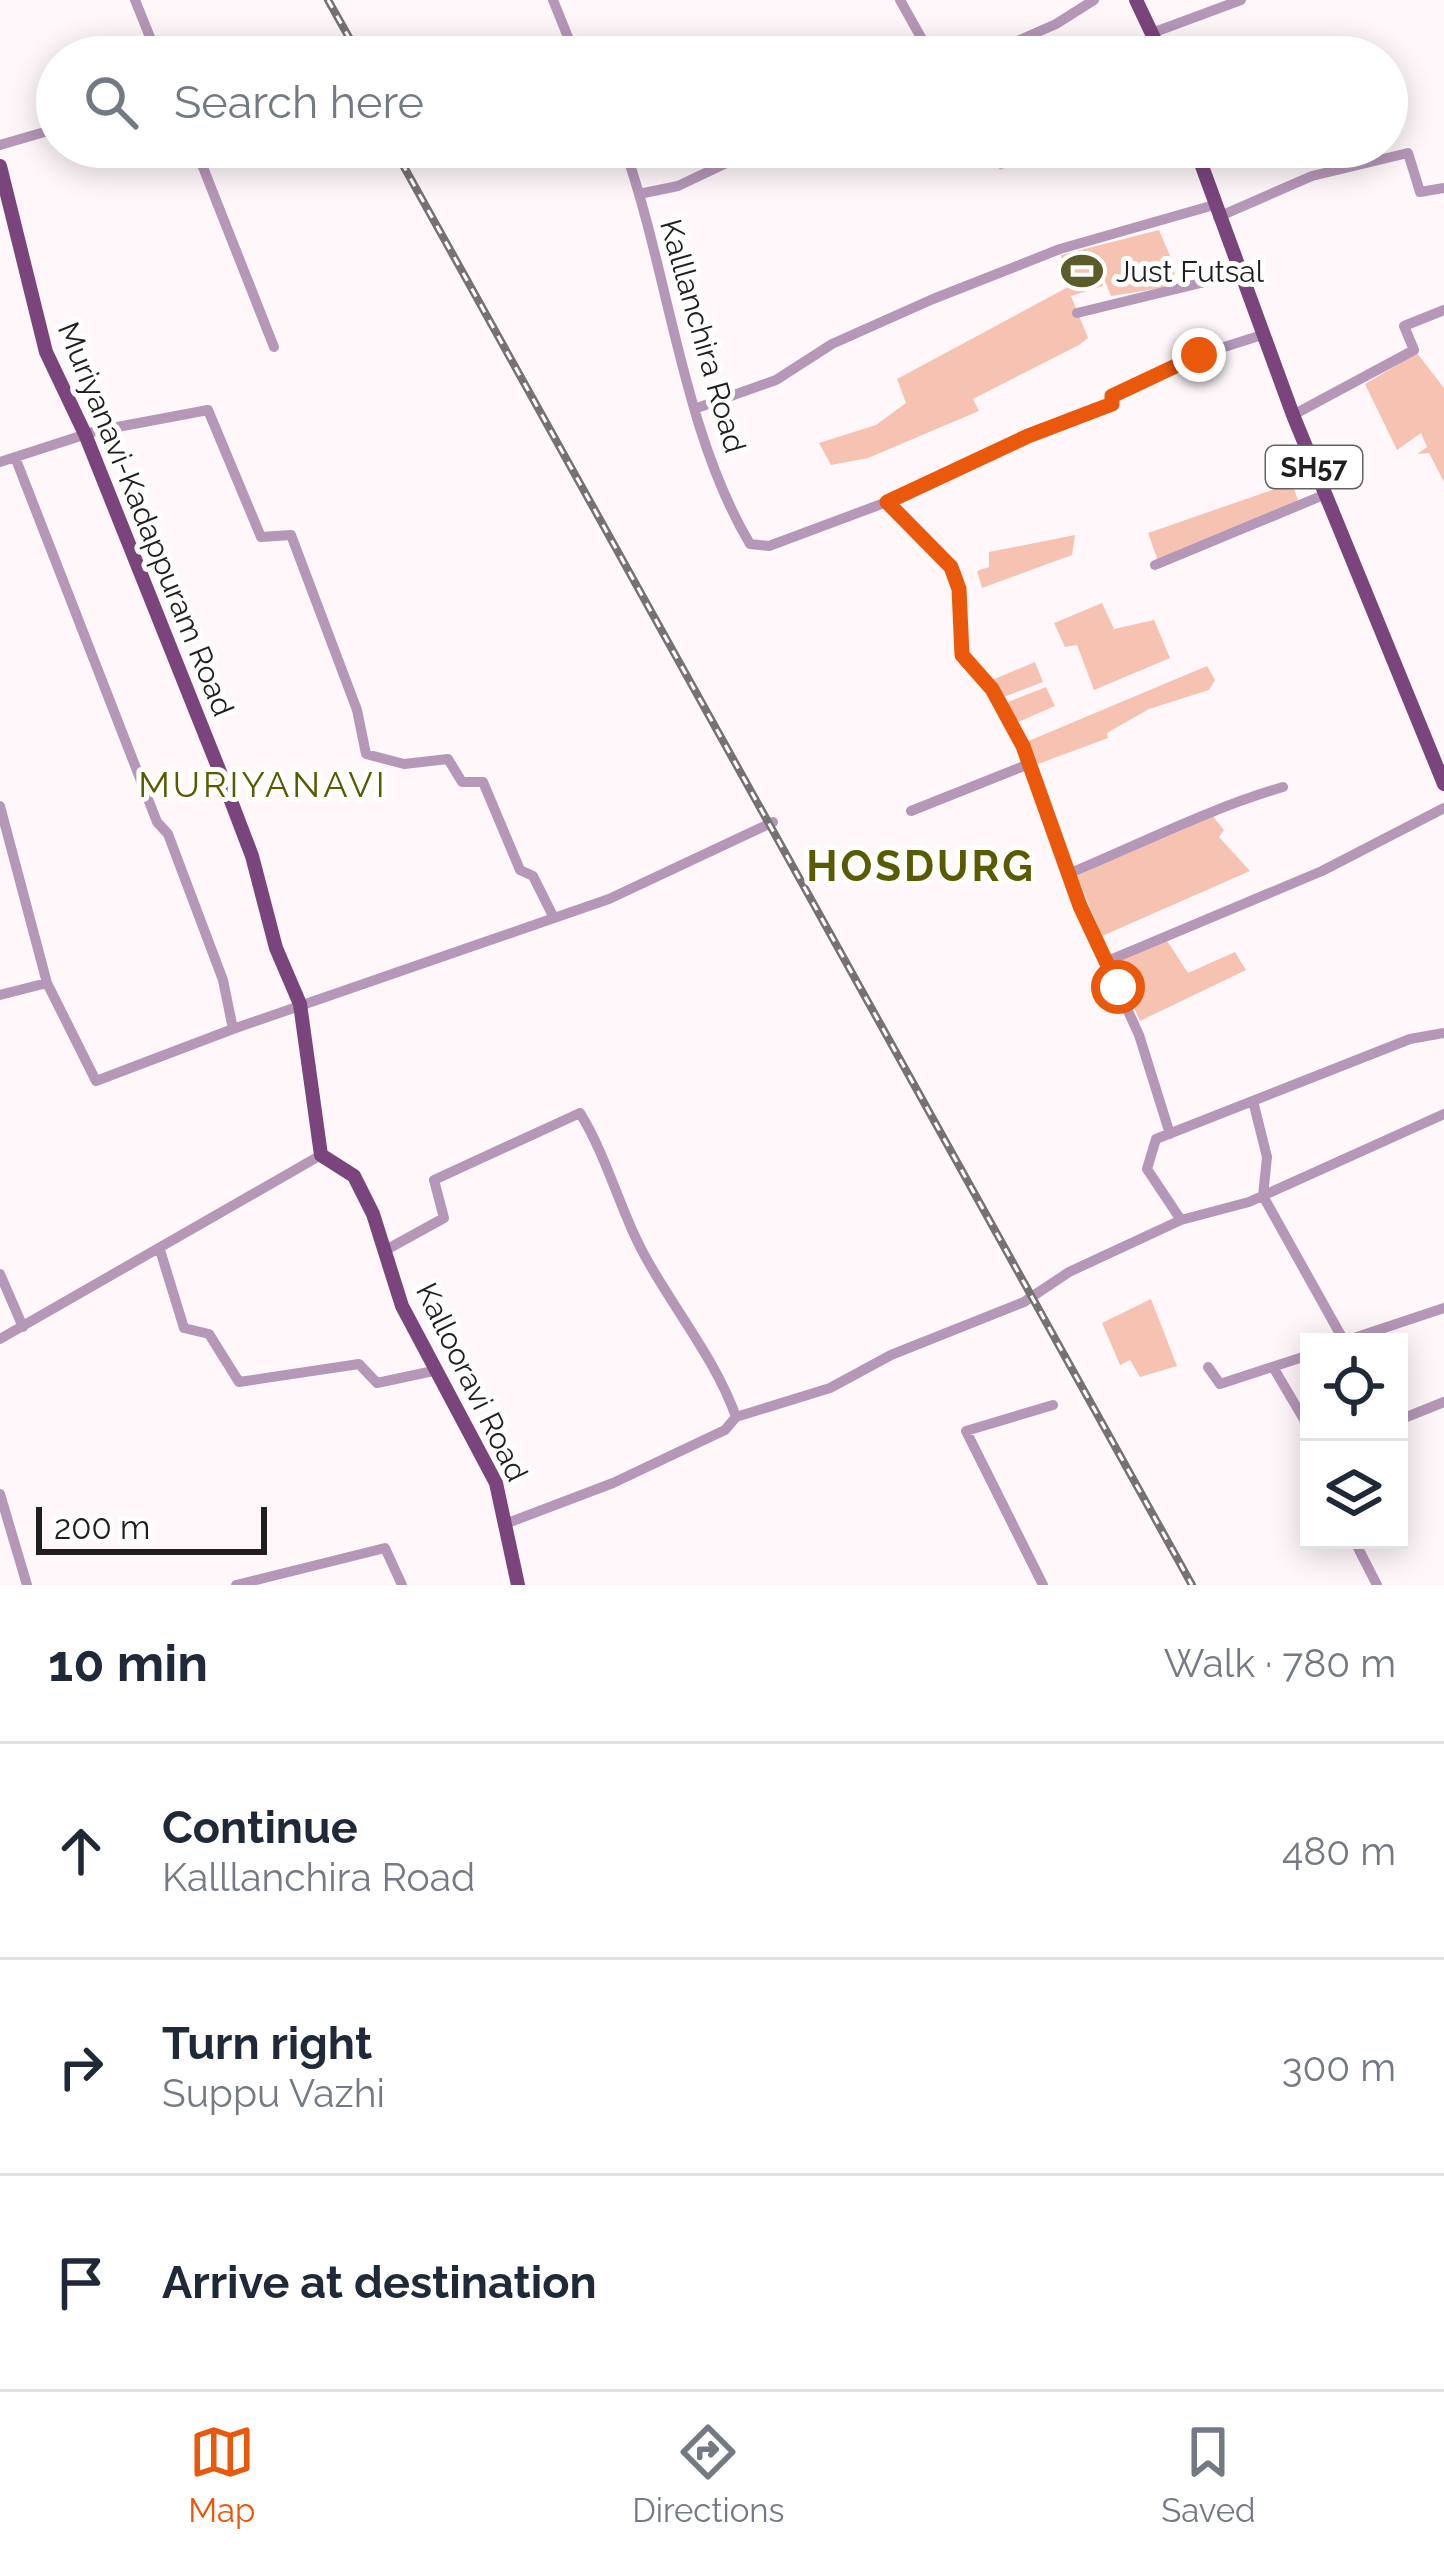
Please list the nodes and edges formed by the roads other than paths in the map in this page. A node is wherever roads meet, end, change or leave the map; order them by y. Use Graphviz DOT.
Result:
graph roads {
  1 [pos="135,0"];
  2 [pos="553,0"];
  3 [pos="900,0"];
  4 [pos="1094,0"];
  5 [pos="1136,0"];
  6 [pos="1241,0"];
  7 [pos="1152,33"];
  8 [pos="150,36"];
  9 [pos="568,36"];
  10 [pos="920,36"];
  11 [pos="1023,36"];
  12 [pos="1153,36"];
  13 [pos="36,135"];
  14 [pos="0,145"];
  15 [pos="1408,153"];
  16 [pos="0,166"];
  17 [pos="202,168"];
  18 [pos="631,168"];
  19 [pos="716,168"];
  20 [pos="1202,168"];
  21 [pos="1345,168"];
  22 [pos="1444,188"];
  23 [pos="639,194"];
  24 [pos="1216,211"];
  25 [pos="1238,274"];
  26 [pos="1444,310"];
  27 [pos="1077,313"];
  28 [pos="1262,335"];
  29 [pos="274,347"];
  30 [pos="697,408"];
  31 [pos="1293,415"];
  32 [pos="85,434"];
  33 [pos="15,457"];
  34 [pos="0,462"];
  35 [pos="1325,494"];
  36 [pos="887,502"];
  37 [pos="1155,565"];
  38 [pos="1029,764"];
  39 [pos="1439,768"];
  40 [pos="1444,784"];
  41 [pos="1283,787"];
  42 [pos="0,806"];
  43 [pos="1444,808"];
  44 [pos="911,811"];
  45 [pos="773,822"];
  46 [pos="17,860"];
  47 [pos="0,865"];
  48 [pos="1068,874"];
  49 [pos="554,918"];
  50 [pos="1105,962"];
  51 [pos="47,983"];
  52 [pos="0,995"];
  53 [pos="301,1004"];
  54 [pos="233,1029"];
  55 [pos="1444,1033"];
  56 [pos="1253,1101"];
  57 [pos="1444,1114"];
  58 [pos="1170,1134"];
  59 [pos="321,1155"];
  60 [pos="1263,1196"];
  61 [pos="1181,1220"];
  62 [pos="160,1250"];
  63 [pos="384,1251"];
  64 [pos="0,1274"];
  65 [pos="1444,1308"];
  66 [pos="23,1327"];
  67 [pos="1339,1333"];
  68 [pos="1367,1333"];
  69 [pos="0,1339"];
  70 [pos="1300,1358"];
  71 [pos="1208,1367"];
  72 [pos="1273,1367"];
  73 [pos="438,1370"];
  74 [pos="1444,1402"];
  75 [pos="1053,1405"];
  76 [pos="1300,1413"];
  77 [pos="1408,1416"];
  78 [pos="736,1418"];
  79 [pos="0,1494"];
  80 [pos="505,1524"];
  81 [pos="1359,1549"];
  82 [pos="27,1585"];
  83 [pos="236,1585"];
  84 [pos="402,1585"];
  85 [pos="518,1585"];
  86 [pos="1042,1585"];
  87 [pos="1377,1585"];
  1 -- 8 [label="street"];
  2 -- 9 [label="street"];
  3 -- 10 [label="street"];
  4 -- 11 [label="street"];
  5 -- 7 [label="main road"];
  6 -- 7 [label="street"];
  7 -- 12 [label="main road"];
  13 -- 14 [label="street"];
  15 -- 22 [label="street"];
  16 -- 32 [label="main road, Muriyanavi-Kadappuram Road"];
  17 -- 29 [label="street"];
  18 -- 23 [label="street, Kalllanchira Road"];
  19 -- 23 [label="street"];
  20 -- 24 [label="main road, SH57"];
  21 -- 24 [label="street"];
  23 -- 30 [label="street, Kalllanchira Road"];
  24 -- 25 [label="main road, SH57"];
  24 -- 30 [label="street"];
  25 -- 27 [label="street"];
  25 -- 28 [label="main road, SH57"];
  26 -- 31 [label="street"];
  28 -- 31 [label="main road, SH57"];
  28 -- 36 [label="street"];
  30 -- 36 [label="street, Kalllanchira Road"];
  31 -- 35 [label="main road, SH57"];
  32 -- 33 [label="street"];
  32 -- 49 [label="street"];
  32 -- 53 [label="main road, Muriyanavi-Kadappuram Road"];
  33 -- 34 [label="street"];
  33 -- 54 [label="street"];
  35 -- 37 [label="street"];
  35 -- 39 [label="main road, SH57"];
  36 -- 38 [label="street"];
  38 -- 44 [label="street"];
  38 -- 48 [label="street"];
  39 -- 40 [label="main road, SH57"];
  41 -- 48 [label="street"];
  42 -- 46 [label="street"];
  43 -- 50 [label="street"];
  45 -- 49 [label="street"];
  46 -- 47 [label="street"];
  46 -- 51 [label="street"];
  48 -- 50 [label="street"];
  49 -- 53 [label="street"];
  50 -- 58 [label="street"];
  51 -- 52 [label="street"];
  51 -- 54 [label="street"];
  53 -- 54 [label="street"];
  53 -- 59 [label="main road, Muriyanavi-Kadappuram Road"];
  55 -- 56 [label="street"];
  56 -- 58 [label="street"];
  56 -- 60 [label="street"];
  57 -- 60 [label="street"];
  58 -- 61 [label="street"];
  59 -- 62 [label="street"];
  59 -- 63 [label="main road, Kallooravi Road"];
  60 -- 61 [label="street"];
  60 -- 67 [label="street"];
  61 -- 78 [label="street"];
  62 -- 66 [label="street"];
  62 -- 73 [label="street"];
  63 -- 73 [label="main road, Kallooravi Road"];
  63 -- 78 [label="street"];
  64 -- 66 [label="street"];
  65 -- 68 [label="street"];
  66 -- 69 [label="street"];
  70 -- 72 [label="street"];
  71 -- 72 [label="street"];
  72 -- 76 [label="street"];
  73 -- 80 [label="main road, Kallooravi Road"];
  74 -- 77 [label="street"];
  75 -- 86 [label="street"];
  78 -- 80 [label="street"];
  79 -- 82 [label="street"];
  80 -- 85 [label="main road, Kallooravi Road"];
  81 -- 87 [label="street"];
  83 -- 84 [label="street"];
}
